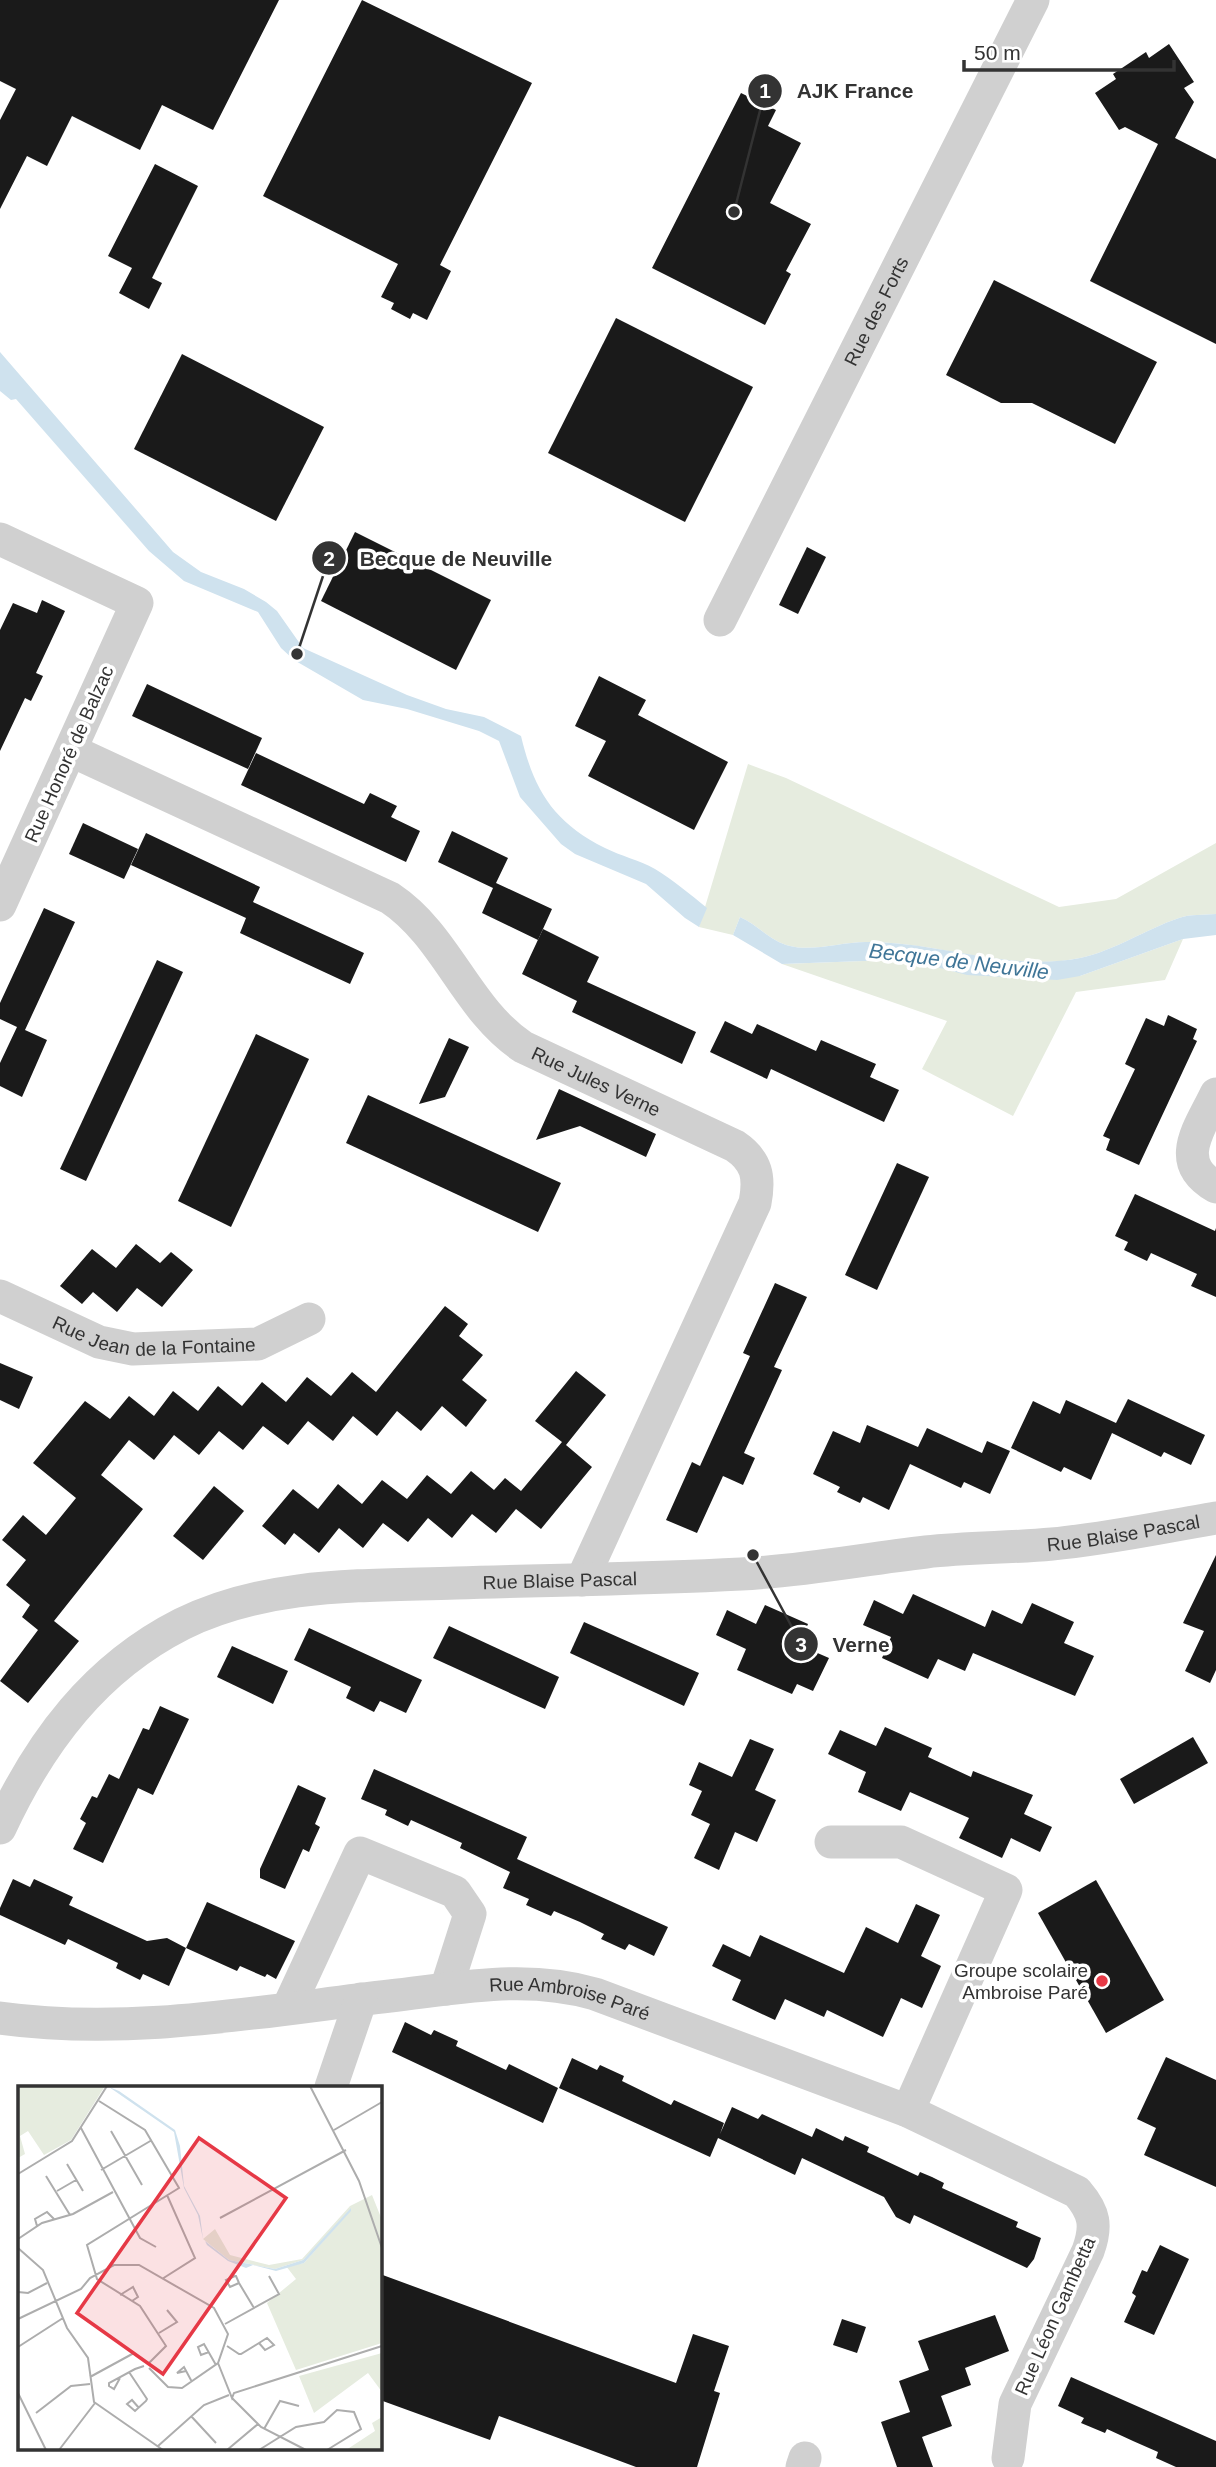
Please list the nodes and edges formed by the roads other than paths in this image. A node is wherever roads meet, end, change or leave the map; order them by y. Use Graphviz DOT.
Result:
graph roads {
  1 [pos="1032,0"];
  2 [pos="0,539"];
  3 [pos="720,620"];
  4 [pos="72,751"];
  5 [pos="0,905"];
  6 [pos="1216,1094"];
  7 [pos="1216,1187"];
  8 [pos="0,1296"];
  9 [pos="309,1320"];
  10 [pos="1216,1518"];
  11 [pos="582,1580"];
  12 [pos="0,1828"];
  13 [pos="831,1842"];
  14 [pos="446,1989"];
  15 [pos="361,1999"];
  16 [pos="288,2008"];
  17 [pos="0,2018"];
  18 [pos="331,2086"];
  19 [pos="908,2111"];
  20 [pos="1094,2216"];
  21 [pos="1008,2464"];
  1 -- 3 [label="street, Rue des Forts"];
  2 -- 4 [label="street, Rue Honoré de Balzac"];
  4 -- 5 [label="street, Rue Honoré de Balzac"];
  4 -- 11 [label="street, Rue Jules Verne"];
  6 -- 7 [label="street"];
  8 -- 9 [label="street, Rue Jean de la Fontaine"];
  10 -- 11 [label="street, Rue Blaise Pascal"];
  11 -- 12 [label="street, Rue Blaise Pascal"];
  13 -- 19 [label="street"];
  14 -- 15 [label="street, Rue Ambroise Paré"];
  14 -- 16 [label="street"];
  14 -- 19 [label="street, Rue Ambroise Paré"];
  15 -- 16 [label="street, Rue Ambroise Paré"];
  15 -- 18 [label="street"];
  16 -- 17 [label="street, Rue Ambroise Paré"];
  19 -- 20 [label="street, Rue Ambroise Paré"];
  20 -- 21 [label="street, Rue Léon Gambetta"];
}
